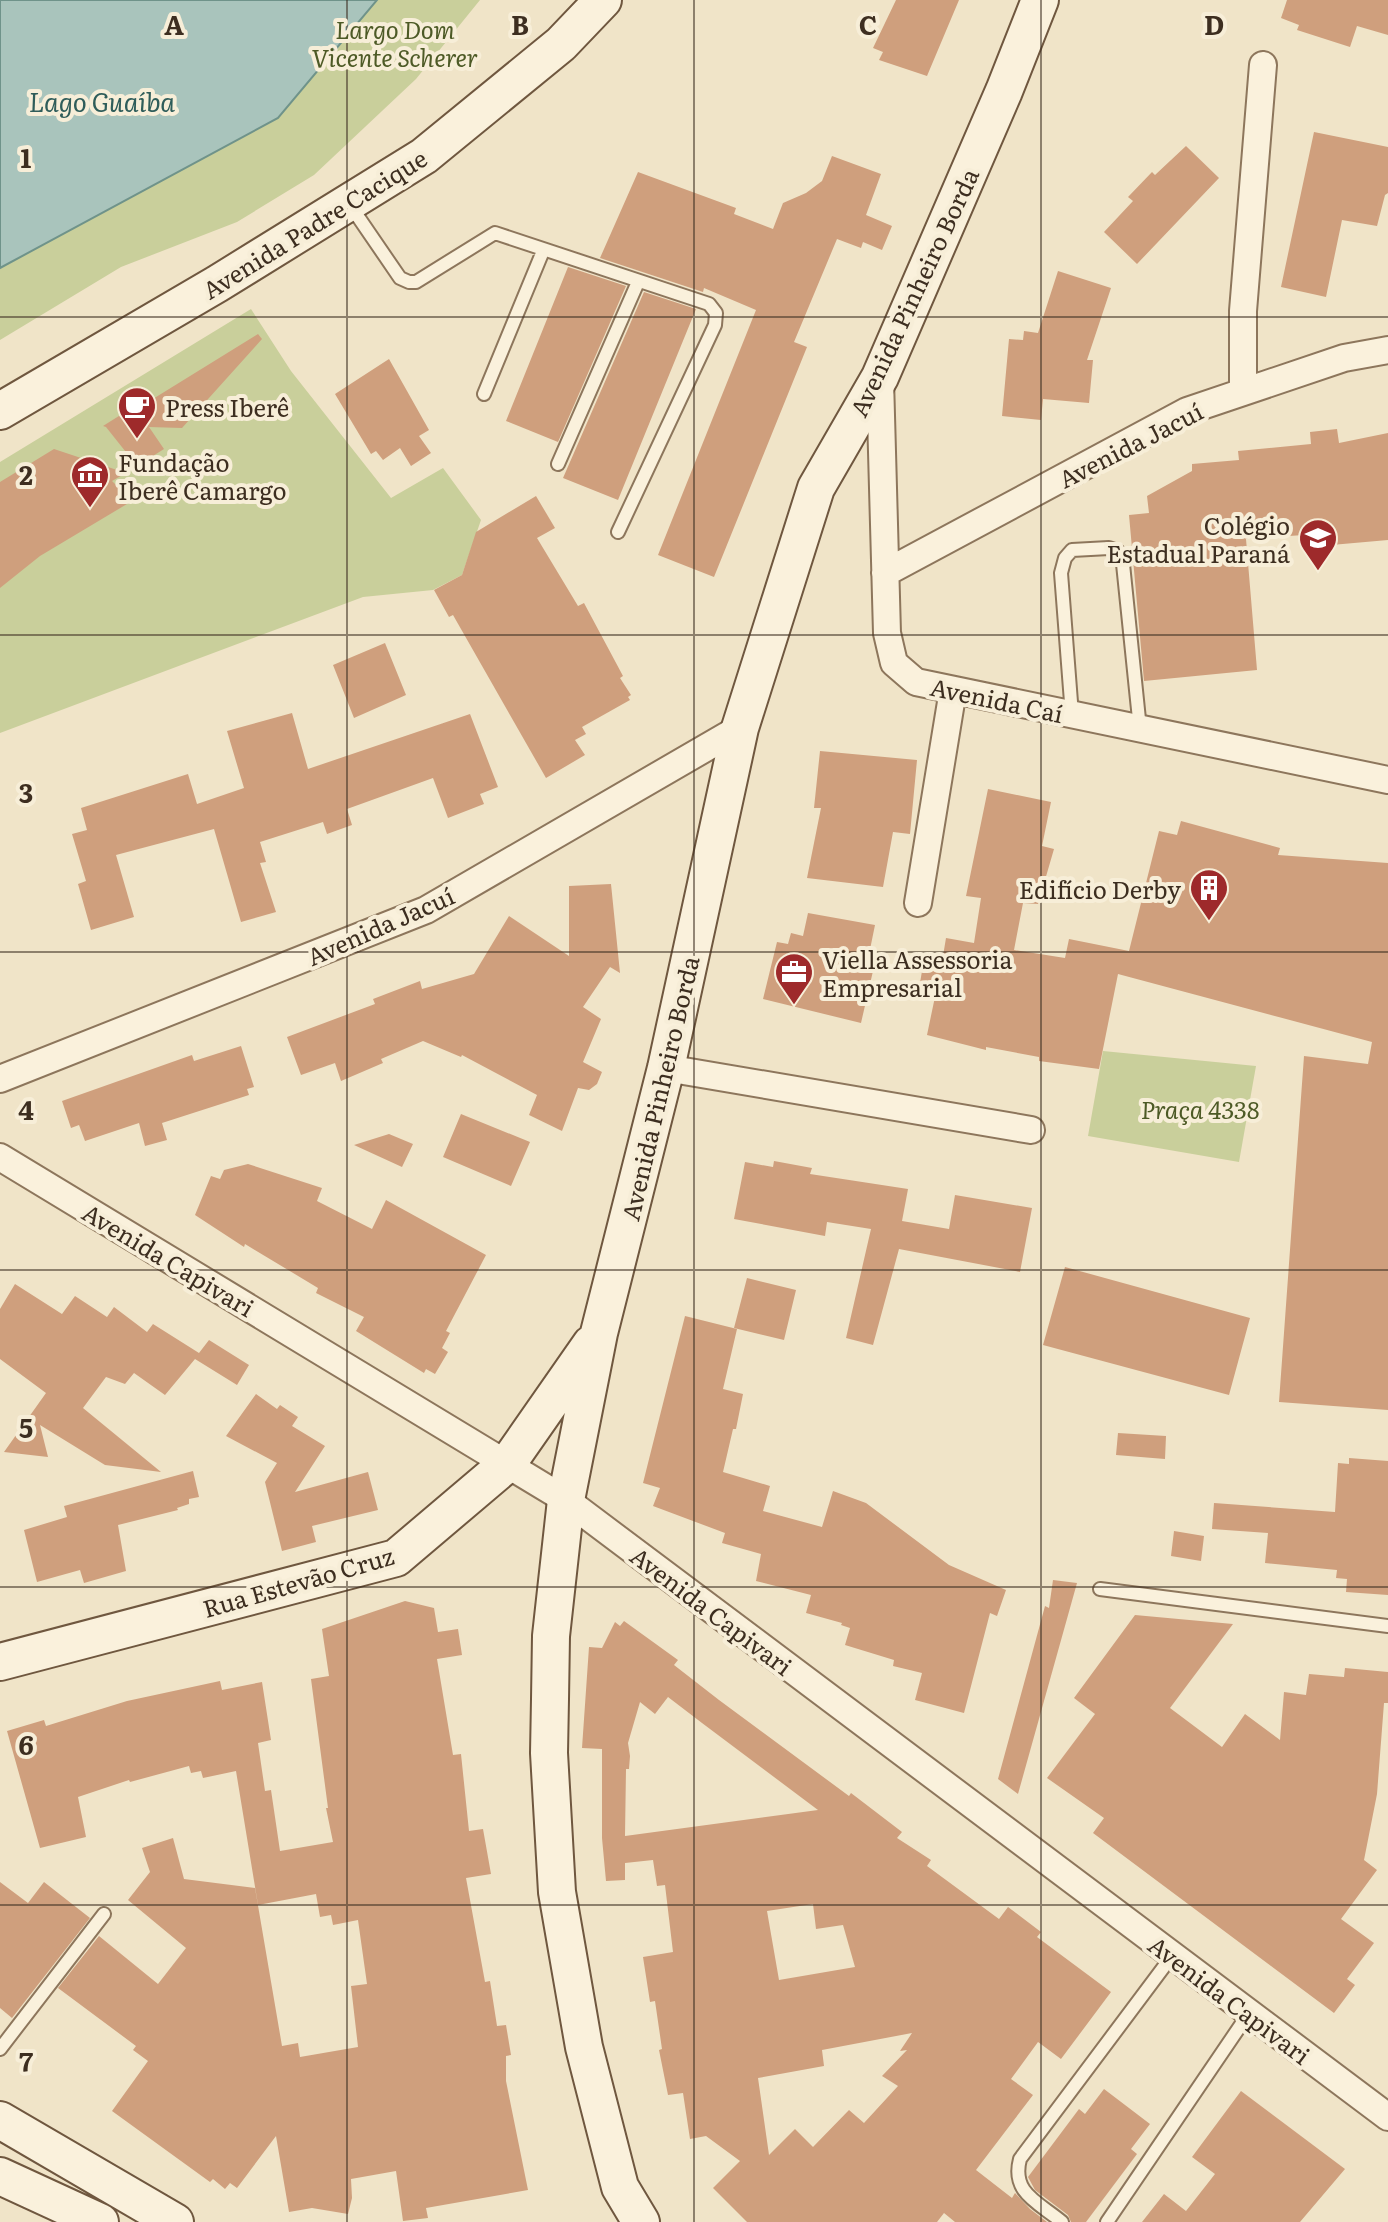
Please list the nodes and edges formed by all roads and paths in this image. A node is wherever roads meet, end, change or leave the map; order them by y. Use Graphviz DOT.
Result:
graph roads {
  1 [pos="603,0"];
  2 [pos="1040,0"];
  3 [pos="1263,65"];
  4 [pos="349,204"];
  5 [pos="543,251"];
  6 [pos="638,282"];
  7 [pos="1388,350"];
  8 [pos="880,377"];
  9 [pos="1243,392"];
  10 [pos="484,394"];
  11 [pos="0,411"];
  12 [pos="558,464"];
  13 [pos="618,532"];
  14 [pos="885,573"];
  15 [pos="953,690"];
  16 [pos="1072,715"];
  17 [pos="740,728"];
  18 [pos="1140,729"];
  19 [pos="1388,780"];
  20 [pos="918,903"];
  21 [pos="666,1068"];
  22 [pos="0,1079"];
  23 [pos="1031,1130"];
  24 [pos="0,1157"];
  25 [pos="599,1333"];
  26 [pos="508,1463"];
  27 [pos="566,1500"];
  28 [pos="1100,1589"];
  29 [pos="1388,1626"];
  30 [pos="0,1662"];
  31 [pos="104,1914"];
  32 [pos="1172,1956"];
  33 [pos="1249,2013"];
  34 [pos="0,2049"];
  35 [pos="1388,2117"];
  36 [pos="0,2120"];
  37 [pos="0,2176"];
  38 [pos="100,2222"];
  39 [pos="175,2222"];
  40 [pos="641,2222"];
  41 [pos="1062,2222"];
  42 [pos="1107,2222"];
  1 -- 4 [label="main road, Avenida Padre Cacique"];
  2 -- 8 [label="main road, Avenida Pinheiro Borda"];
  3 -- 9 [label="street"];
  4 -- 5 [label="lane"];
  4 -- 11 [label="main road, Avenida Padre Cacique"];
  5 -- 6 [label="lane"];
  5 -- 10 [label="lane"];
  6 -- 12 [label="lane"];
  6 -- 13 [label="lane"];
  7 -- 9 [label="street, Avenida Jacuí"];
  8 -- 14 [label="street, Avenida Caí"];
  8 -- 17 [label="main road, Avenida Pinheiro Borda"];
  9 -- 14 [label="street, Avenida Jacuí"];
  14 -- 15 [label="street, Avenida Caí"];
  15 -- 16 [label="street, Avenida Caí"];
  15 -- 20 [label="street"];
  16 -- 18 [label="street, Avenida Caí"];
  16 -- 18 [label="lane"];
  17 -- 21 [label="main road, Avenida Pinheiro Borda"];
  17 -- 22 [label="street, Avenida Jacuí"];
  18 -- 19 [label="street, Avenida Caí"];
  21 -- 23 [label="street"];
  21 -- 25 [label="main road, Avenida Pinheiro Borda"];
  24 -- 26 [label="street, Avenida Capivari"];
  25 -- 26 [label="main road, Rua Estevão Cruz"];
  25 -- 27 [label="main road, Avenida Pinheiro Borda"];
  26 -- 27 [label="street, Avenida Capivari"];
  26 -- 30 [label="main road, Rua Estevão Cruz"];
  27 -- 32 [label="street, Avenida Capivari"];
  27 -- 40 [label="main road, Avenida Pinheiro Borda"];
  28 -- 29 [label="lane"];
  31 -- 34 [label="lane"];
  32 -- 33 [label="street, Avenida Capivari"];
  32 -- 41 [label="lane"];
  33 -- 35 [label="street, Avenida Capivari"];
  33 -- 42 [label="lane"];
  36 -- 39 [label="main road"];
  37 -- 38 [label="main road"];
}
